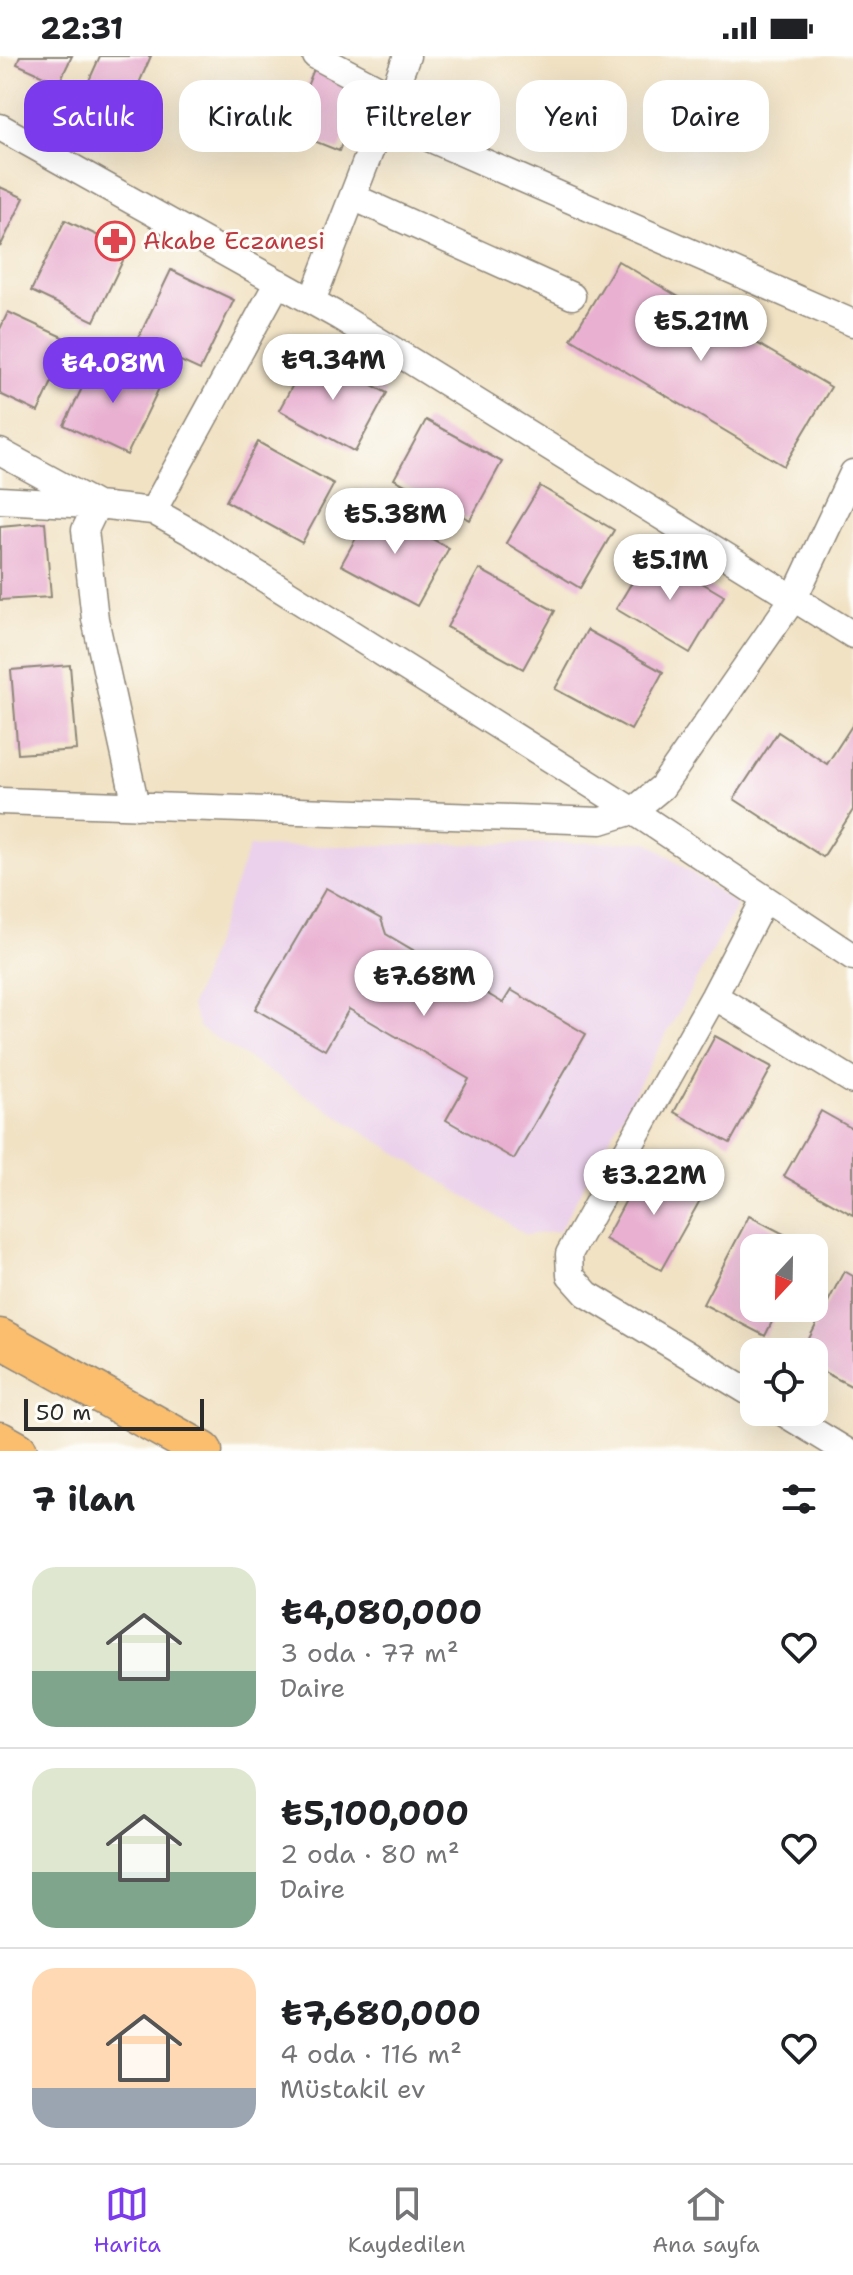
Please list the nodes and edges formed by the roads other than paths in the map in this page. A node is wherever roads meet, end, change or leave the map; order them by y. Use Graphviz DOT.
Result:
graph roads {
  1 [pos="316,56"];
  2 [pos="407,56"];
  3 [pos="350,80"];
  4 [pos="398,80"];
  5 [pos="0,127"];
  6 [pos="370,152"];
  7 [pos="485,152"];
  8 [pos="353,197"];
  9 [pos="278,282"];
  10 [pos="572,296"];
  11 [pos="312,301"];
  12 [pos="853,323"];
  13 [pos="0,452"];
  14 [pos="853,473"];
  15 [pos="0,500"];
  16 [pos="97,505"];
  17 [pos="153,511"];
  18 [pos="795,596"];
  19 [pos="853,635"];
  20 [pos="0,801"];
  21 [pos="136,806"];
  22 [pos="633,811"];
  23 [pos="764,900"];
  24 [pos="853,957"];
  25 [pos="714,996"];
  26 [pos="853,1081"];
  27 [pos="0,1338"];
  28 [pos="740,1387"];
  29 [pos="805,1426"];
  30 [pos="0,1441"];
  31 [pos="18,1451"];
  32 [pos="203,1451"];
  33 [pos="846,1451"];
  1 -- 3 [label="street"];
  2 -- 4 [label="street"];
  5 -- 9 [label="street"];
  6 -- 8 [label="street"];
  7 -- 12 [label="street"];
  8 -- 10 [label="street"];
  8 -- 11 [label="street"];
  9 -- 11 [label="street"];
  9 -- 17 [label="street"];
  11 -- 18 [label="street"];
  13 -- 16 [label="street"];
  14 -- 18 [label="street"];
  15 -- 16 [label="street"];
  16 -- 17 [label="street"];
  16 -- 21 [label="street"];
  17 -- 22 [label="street"];
  18 -- 19 [label="street"];
  18 -- 22 [label="street"];
  20 -- 21 [label="street"];
  21 -- 22 [label="street"];
  22 -- 23 [label="street"];
  23 -- 24 [label="street"];
  23 -- 25 [label="street"];
  25 -- 26 [label="street"];
  25 -- 28 [label="street"];
  27 -- 32 [label="highway"];
  29 -- 33 [label="street"];
  30 -- 31 [label="highway"];
}
